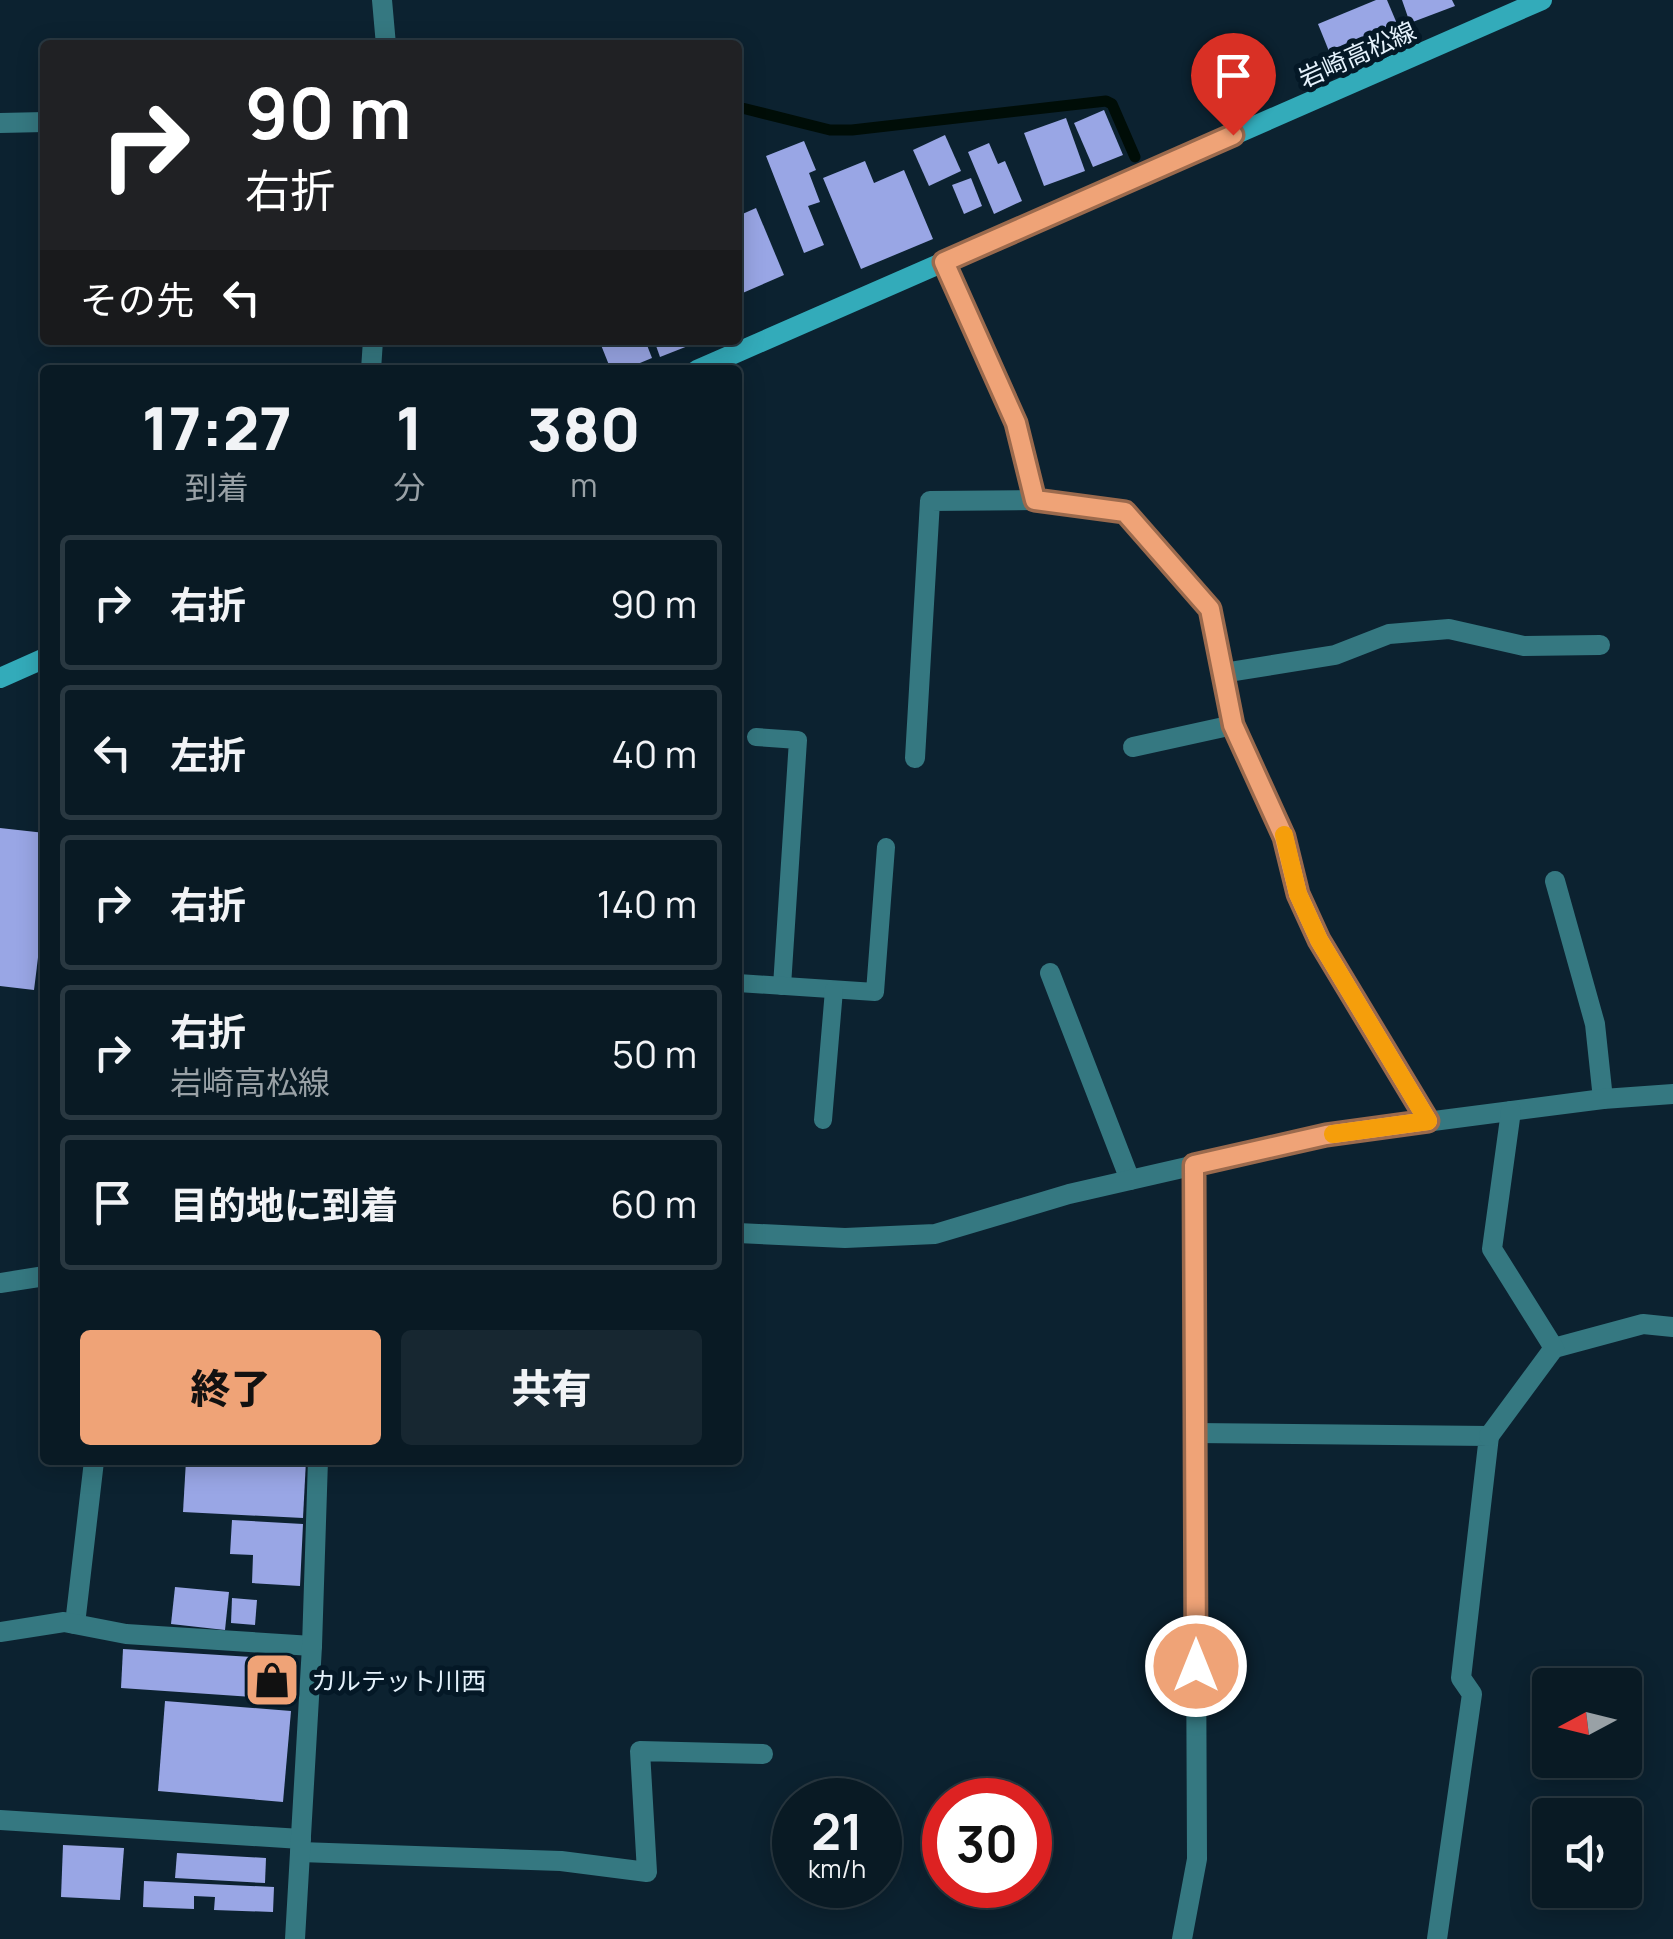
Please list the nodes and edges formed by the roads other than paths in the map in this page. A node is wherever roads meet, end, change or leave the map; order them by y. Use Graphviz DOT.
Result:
graph roads {
  1 [pos="382,0"];
  2 [pos="1542,0"];
  3 [pos="386,40"];
  4 [pos="0,122"];
  5 [pos="40,122"];
  6 [pos="944,262"];
  7 [pos="708,365"];
  8 [pos="1035,500"];
  9 [pos="1600,645"];
  10 [pos="40,660"];
  11 [pos="1223,673"];
  12 [pos="0,678"];
  13 [pos="1233,725"];
  14 [pos="756,737"];
  15 [pos="1132,746"];
  16 [pos="916,758"];
  17 [pos="886,846"];
  18 [pos="1555,881"];
  19 [pos="1050,972"];
  20 [pos="742,983"];
  21 [pos="782,986"];
  22 [pos="834,990"];
  23 [pos="1673,1094"];
  24 [pos="1604,1099"];
  25 [pos="1511,1110"];
  26 [pos="823,1120"];
  27 [pos="1428,1121"];
  28 [pos="1194,1165"];
  29 [pos="1130,1180"];
  30 [pos="742,1232"];
  31 [pos="40,1277"];
  32 [pos="0,1283"];
  33 [pos="1673,1327"];
  34 [pos="1554,1348"];
  35 [pos="1195,1433"];
  36 [pos="1489,1436"];
  37 [pos="94,1465"];
  38 [pos="318,1465"];
  39 [pos="75,1624"];
  40 [pos="0,1632"];
  41 [pos="312,1646"];
  42 [pos="763,1754"];
  43 [pos="0,1820"];
  44 [pos="300,1845"];
  45 [pos="295,1939"];
  46 [pos="1182,1939"];
  47 [pos="1437,1939"];
  1 -- 3 [label="street"];
  2 -- 6 [label="main road, 岩崎高松線"];
  4 -- 5 [label="street"];
  6 -- 7 [label="main road, 岩崎高松線"];
  6 -- 8 [label="street"];
  8 -- 11 [label="street"];
  8 -- 16 [label="street"];
  9 -- 11 [label="street"];
  10 -- 12 [label="main road"];
  11 -- 13 [label="street"];
  13 -- 15 [label="street"];
  13 -- 27 [label="street"];
  14 -- 21 [label="lane"];
  17 -- 22 [label="lane"];
  18 -- 24 [label="street"];
  19 -- 29 [label="street"];
  20 -- 21 [label="lane"];
  21 -- 22 [label="lane"];
  22 -- 26 [label="lane"];
  23 -- 24 [label="street"];
  24 -- 25 [label="street"];
  25 -- 27 [label="street"];
  25 -- 34 [label="street"];
  27 -- 28 [label="street"];
  28 -- 29 [label="street"];
  28 -- 35 [label="street"];
  29 -- 30 [label="street"];
  31 -- 32 [label="street"];
  33 -- 34 [label="street"];
  34 -- 36 [label="street"];
  35 -- 36 [label="street"];
  35 -- 46 [label="street"];
  36 -- 47 [label="street"];
  37 -- 39 [label="street"];
  38 -- 41 [label="street"];
  39 -- 40 [label="street"];
  39 -- 41 [label="street"];
  41 -- 44 [label="street"];
  42 -- 44 [label="street"];
  43 -- 44 [label="street"];
  44 -- 45 [label="street"];
}
